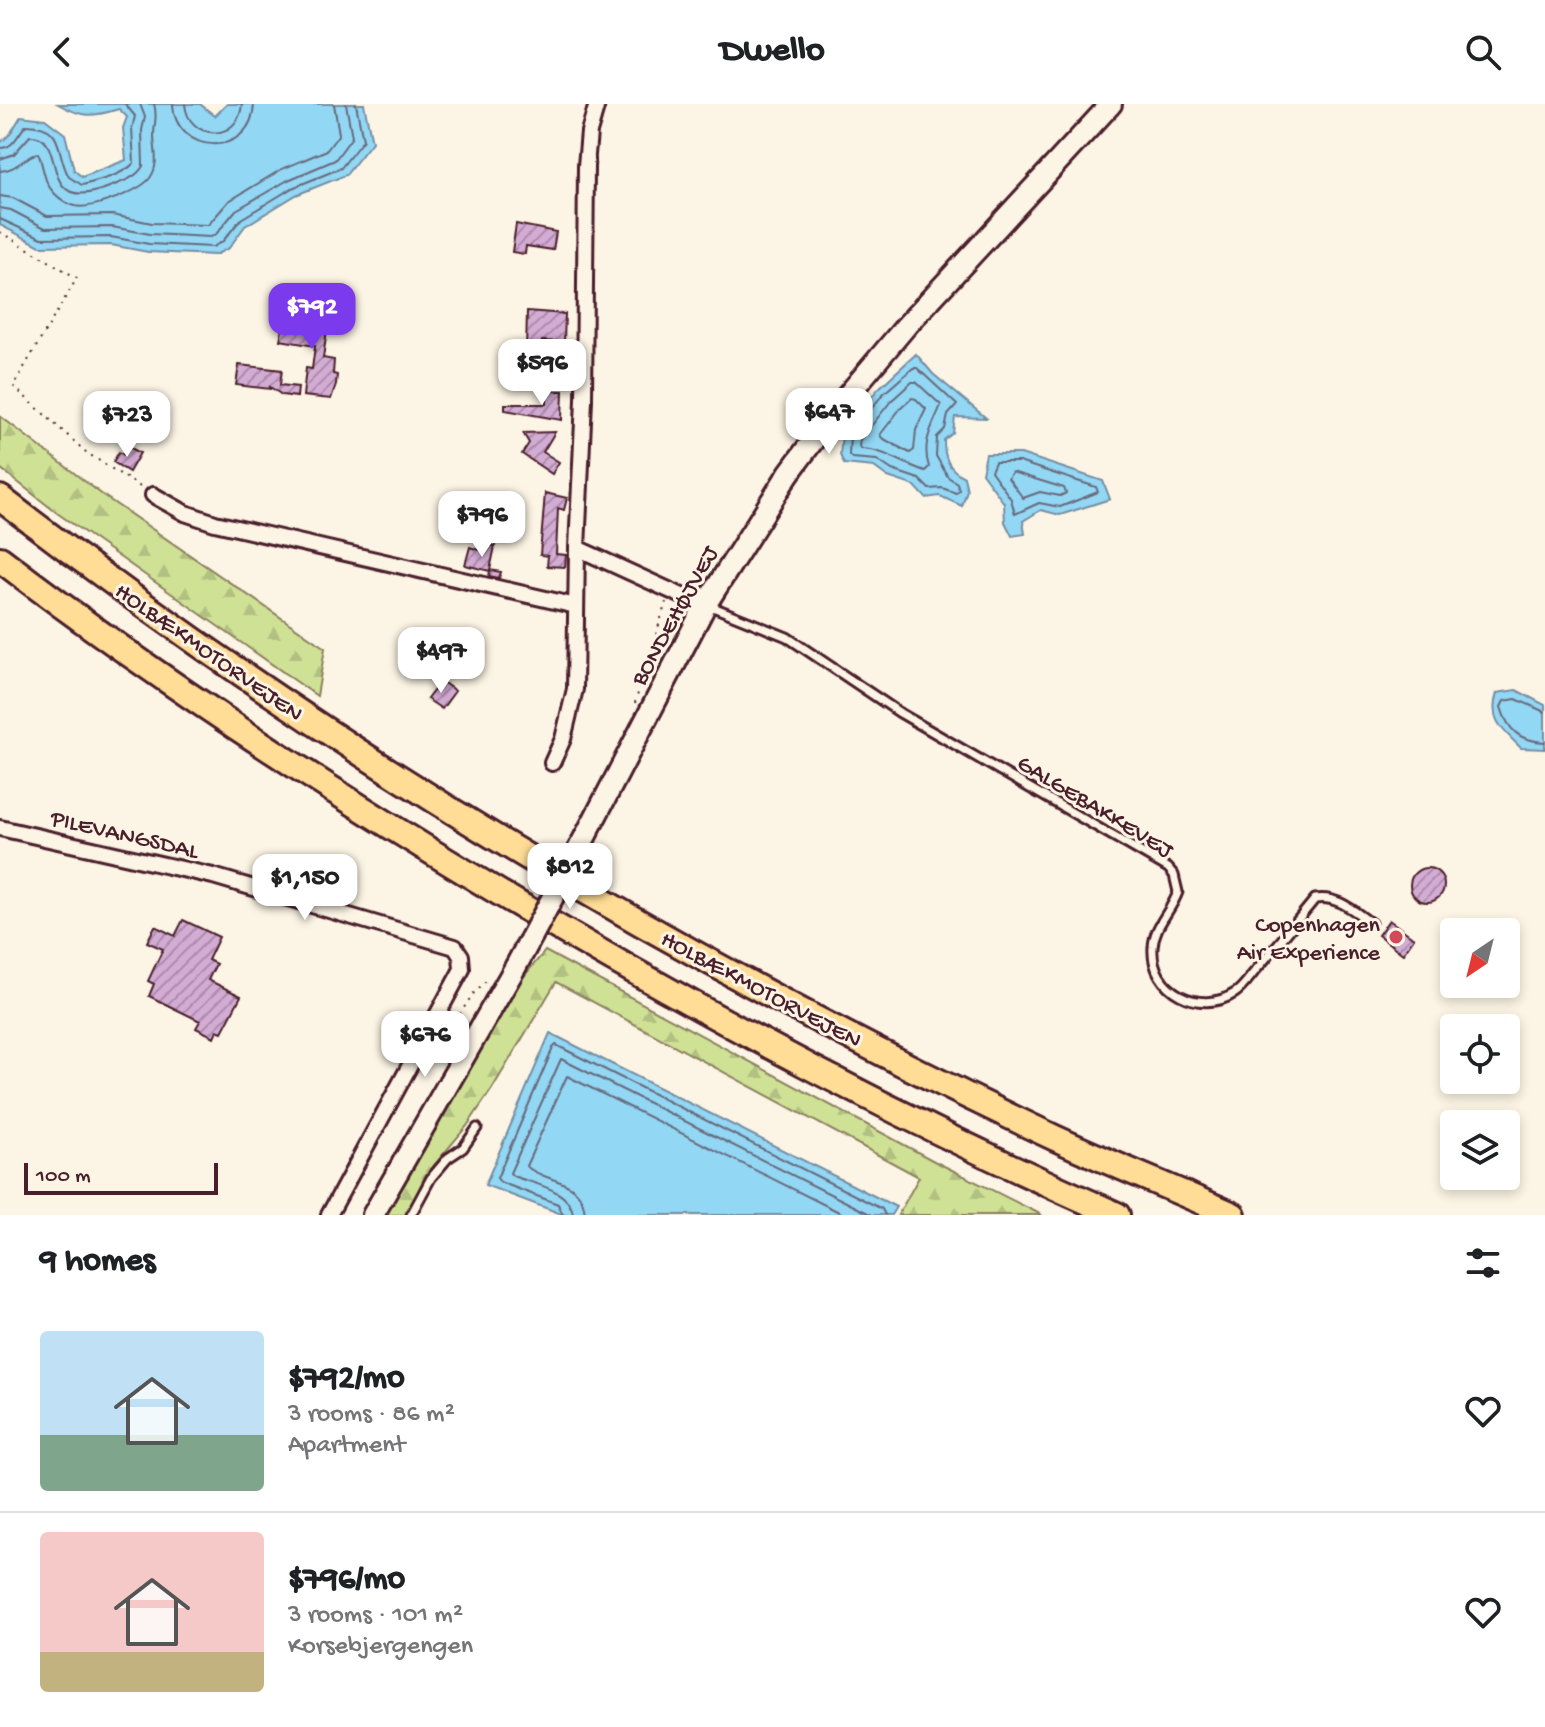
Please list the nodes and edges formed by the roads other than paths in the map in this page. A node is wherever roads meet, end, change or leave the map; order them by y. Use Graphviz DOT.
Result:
graph roads {
  1 [pos="597,104"];
  2 [pos="1111,104"];
  3 [pos="153,495"];
  4 [pos="0,498"];
  5 [pos="577,548"];
  6 [pos="0,559"];
  7 [pos="706,604"];
  8 [pos="576,606"];
  9 [pos="552,763"];
  10 [pos="0,828"];
  11 [pos="1371,923"];
  12 [pos="477,1128"];
  13 [pos="329,1215"];
  14 [pos="373,1215"];
  15 [pos="411,1215"];
  16 [pos="1117,1215"];
  17 [pos="1233,1215"];
  1 -- 5 [label="street"];
  2 -- 7 [label="street, BONDEHØJVEJ"];
  3 -- 8 [label="street"];
  4 -- 17 [label="highway, HOLBÆKMOTORVEJEN"];
  5 -- 7 [label="street"];
  5 -- 8 [label="street"];
  6 -- 16 [label="highway, HOLBÆKMOTORVEJEN"];
  7 -- 11 [label="lane, GALGEBAKKEVEJ"];
  7 -- 14 [label="street, BONDEHØJVEJ, bridge"];
  8 -- 9 [label="street"];
  10 -- 13 [label="street, PILEVANGSDAL"];
  12 -- 15 [label="lane"];
}
